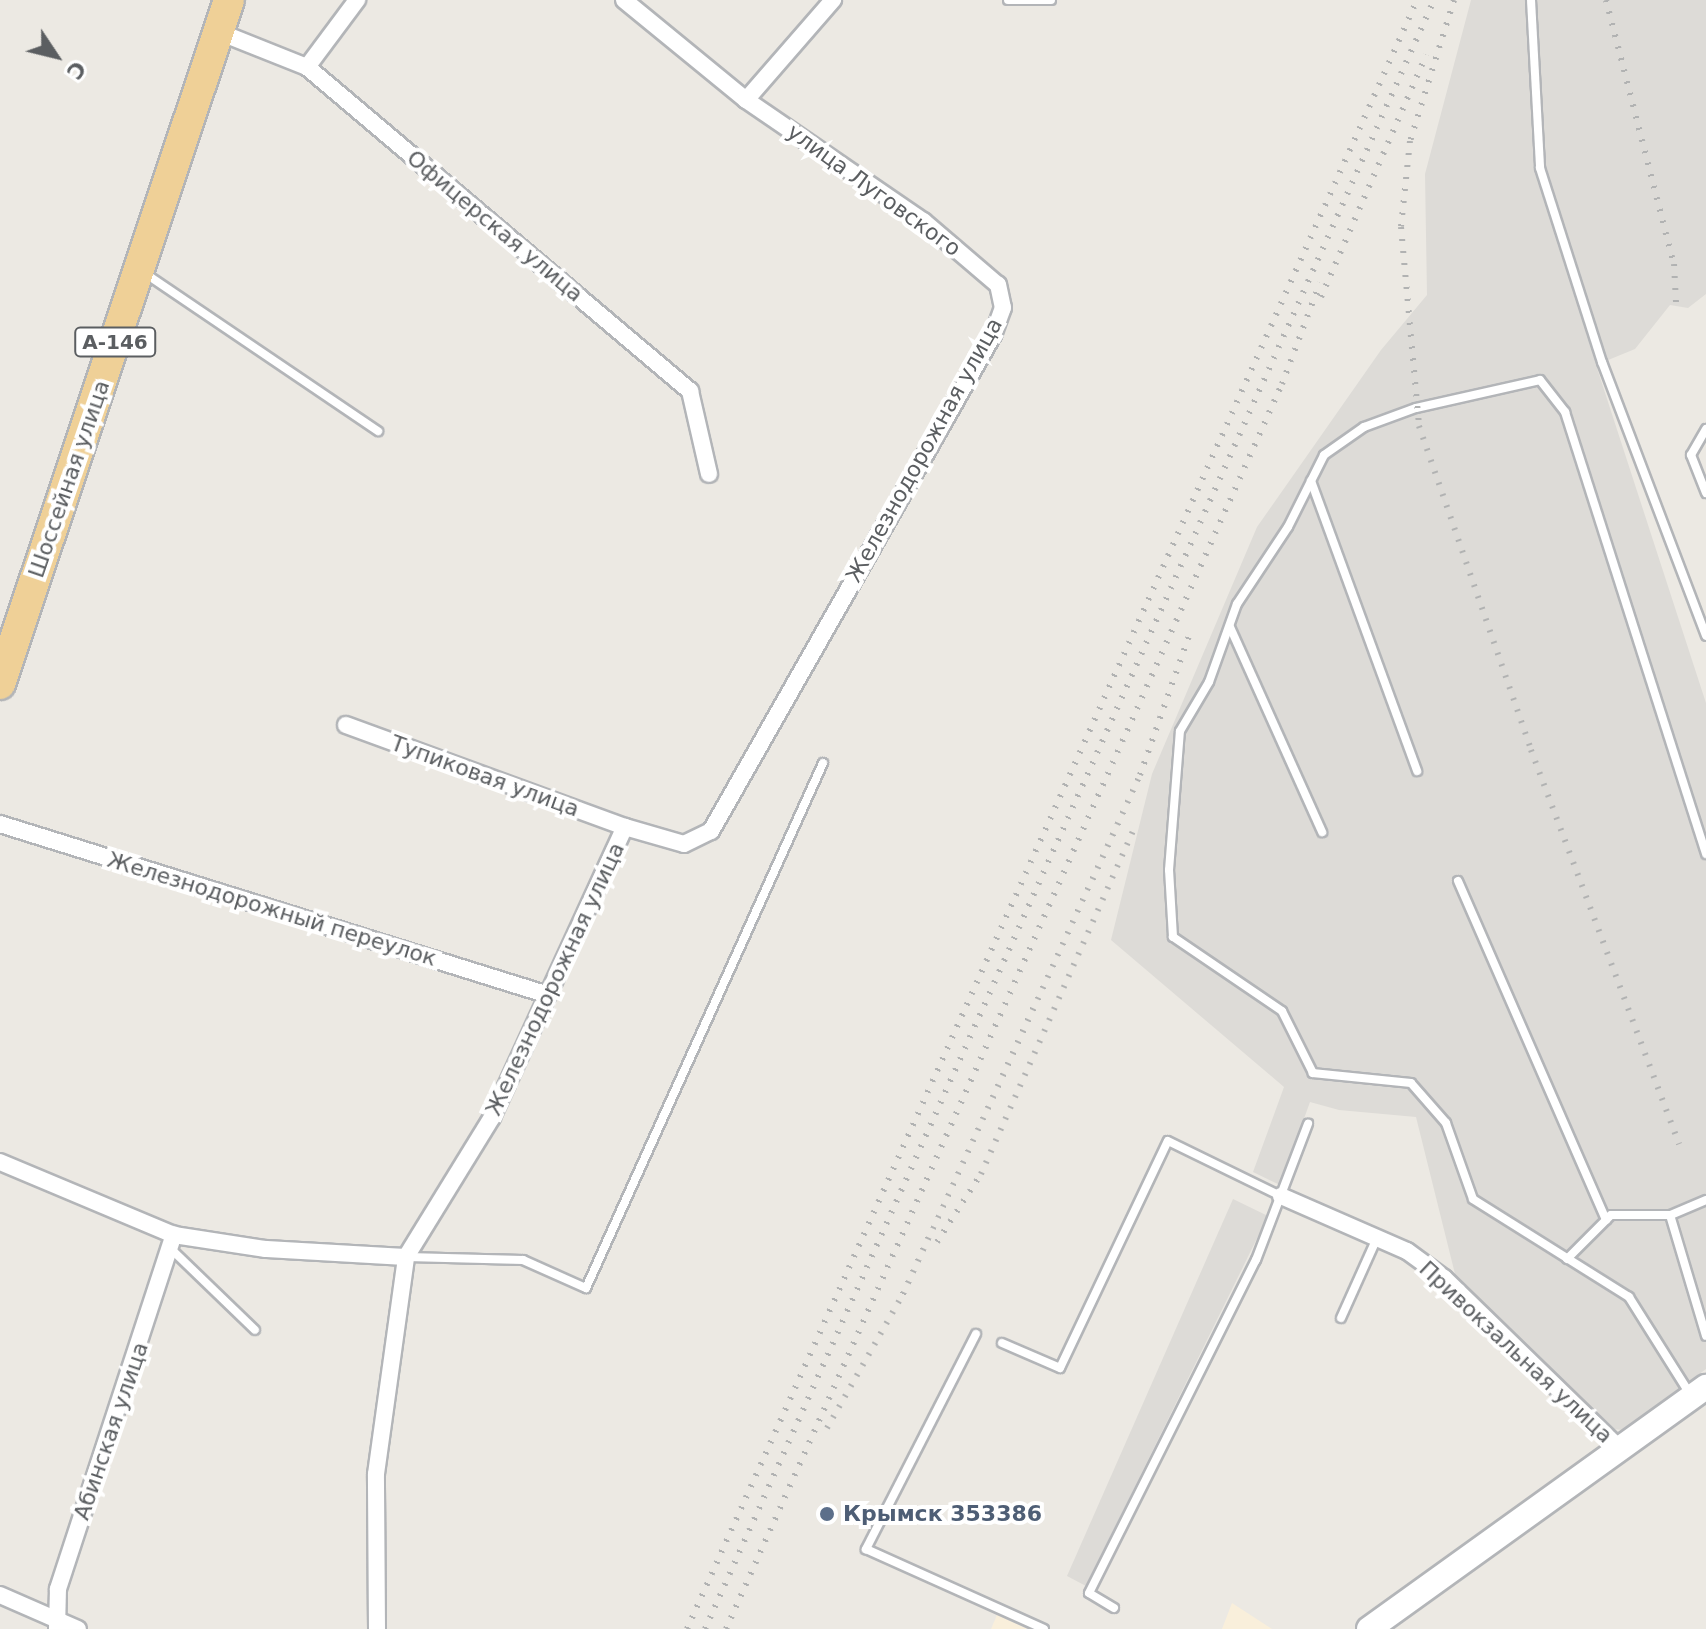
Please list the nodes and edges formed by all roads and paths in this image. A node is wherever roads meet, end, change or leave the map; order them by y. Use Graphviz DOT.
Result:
graph roads {
  1 [pos="229,0"];
  2 [pos="357,0"];
  3 [pos="624,0"];
  4 [pos="833,0"];
  5 [pos="1008,0"];
  6 [pos="1051,0"];
  7 [pos="1531,0"];
  8 [pos="219,32"];
  9 [pos="307,67"];
  10 [pos="746,100"];
  11 [pos="139,269"];
  12 [pos="998,285"];
  13 [pos="378,431"];
  14 [pos="1705,431"];
  15 [pos="709,474"];
  16 [pos="1311,481"];
  17 [pos="1706,493"];
  18 [pos="1230,627"];
  19 [pos="1706,636"];
  20 [pos="0,684"];
  21 [pos="346,725"];
  22 [pos="823,763"];
  23 [pos="1417,771"];
  24 [pos="0,824"];
  25 [pos="625,827"];
  26 [pos="1322,832"];
  27 [pos="1706,854"];
  28 [pos="1458,881"];
  29 [pos="545,994"];
  30 [pos="1308,1124"];
  31 [pos="0,1162"];
  32 [pos="1281,1196"];
  33 [pos="1706,1200"];
  34 [pos="1670,1215"];
  35 [pos="1606,1220"];
  36 [pos="1377,1238"];
  37 [pos="173,1242"];
  38 [pos="406,1257"];
  39 [pos="1567,1259"];
  40 [pos="1341,1318"];
  41 [pos="255,1330"];
  42 [pos="976,1334"];
  43 [pos="1706,1336"];
  44 [pos="1002,1343"];
  45 [pos="1699,1392"];
  46 [pos="1619,1448"];
  47 [pos="0,1595"];
  48 [pos="1114,1608"];
  49 [pos="56,1624"];
  50 [pos="1379,1626"];
  51 [pos="78,1629"];
  52 [pos="377,1629"];
  53 [pos="1044,1629"];
  1 -- 8 [label="highway, Шоссейная улица / А-146"];
  2 -- 9 [label="street"];
  3 -- 10 [label="street, улица Луговского"];
  4 -- 10 [label="street"];
  5 -- 6 [label="lane"];
  7 -- 19 [label="lane"];
  8 -- 9 [label="street, Офицерская улица"];
  8 -- 11 [label="highway, Шоссейная улица / А-146"];
  9 -- 15 [label="street, Офицерская улица"];
  10 -- 12 [label="street, улица Луговского"];
  11 -- 13 [label="lane"];
  11 -- 20 [label="highway, Шоссейная улица / А-146"];
  12 -- 25 [label="street, Железнодорожная улица"];
  14 -- 17 [label="lane"];
  16 -- 18 [label="lane"];
  16 -- 23 [label="lane"];
  16 -- 27 [label="lane"];
  18 -- 26 [label="lane"];
  18 -- 39 [label="lane"];
  21 -- 25 [label="street, Тупиковая улица"];
  22 -- 38 [label="lane"];
  24 -- 29 [label="street, Железнодорожный переулок"];
  25 -- 29 [label="street, Железнодорожная улица"];
  28 -- 35 [label="lane"];
  29 -- 38 [label="street, Железнодорожная улица"];
  30 -- 32 [label="lane"];
  31 -- 37 [label="street"];
  32 -- 36 [label="street, Привокзальная улица"];
  32 -- 44 [label="lane"];
  32 -- 48 [label="lane"];
  33 -- 34 [label="lane"];
  34 -- 35 [label="lane"];
  34 -- 43 [label="lane"];
  35 -- 39 [label="lane"];
  36 -- 40 [label="lane"];
  36 -- 46 [label="street, Привокзальная улица"];
  37 -- 38 [label="street"];
  37 -- 41 [label="lane"];
  37 -- 49 [label="street, Абинская улица"];
  38 -- 52 [label="street, Железнодорожная улица"];
  39 -- 45 [label="lane"];
  42 -- 53 [label="lane"];
  45 -- 46 [label="main road, Привокзальная улица"];
  46 -- 50 [label="main road, Привокзальная улица"];
  47 -- 49 [label="street"];
  49 -- 51 [label="street"];
}
